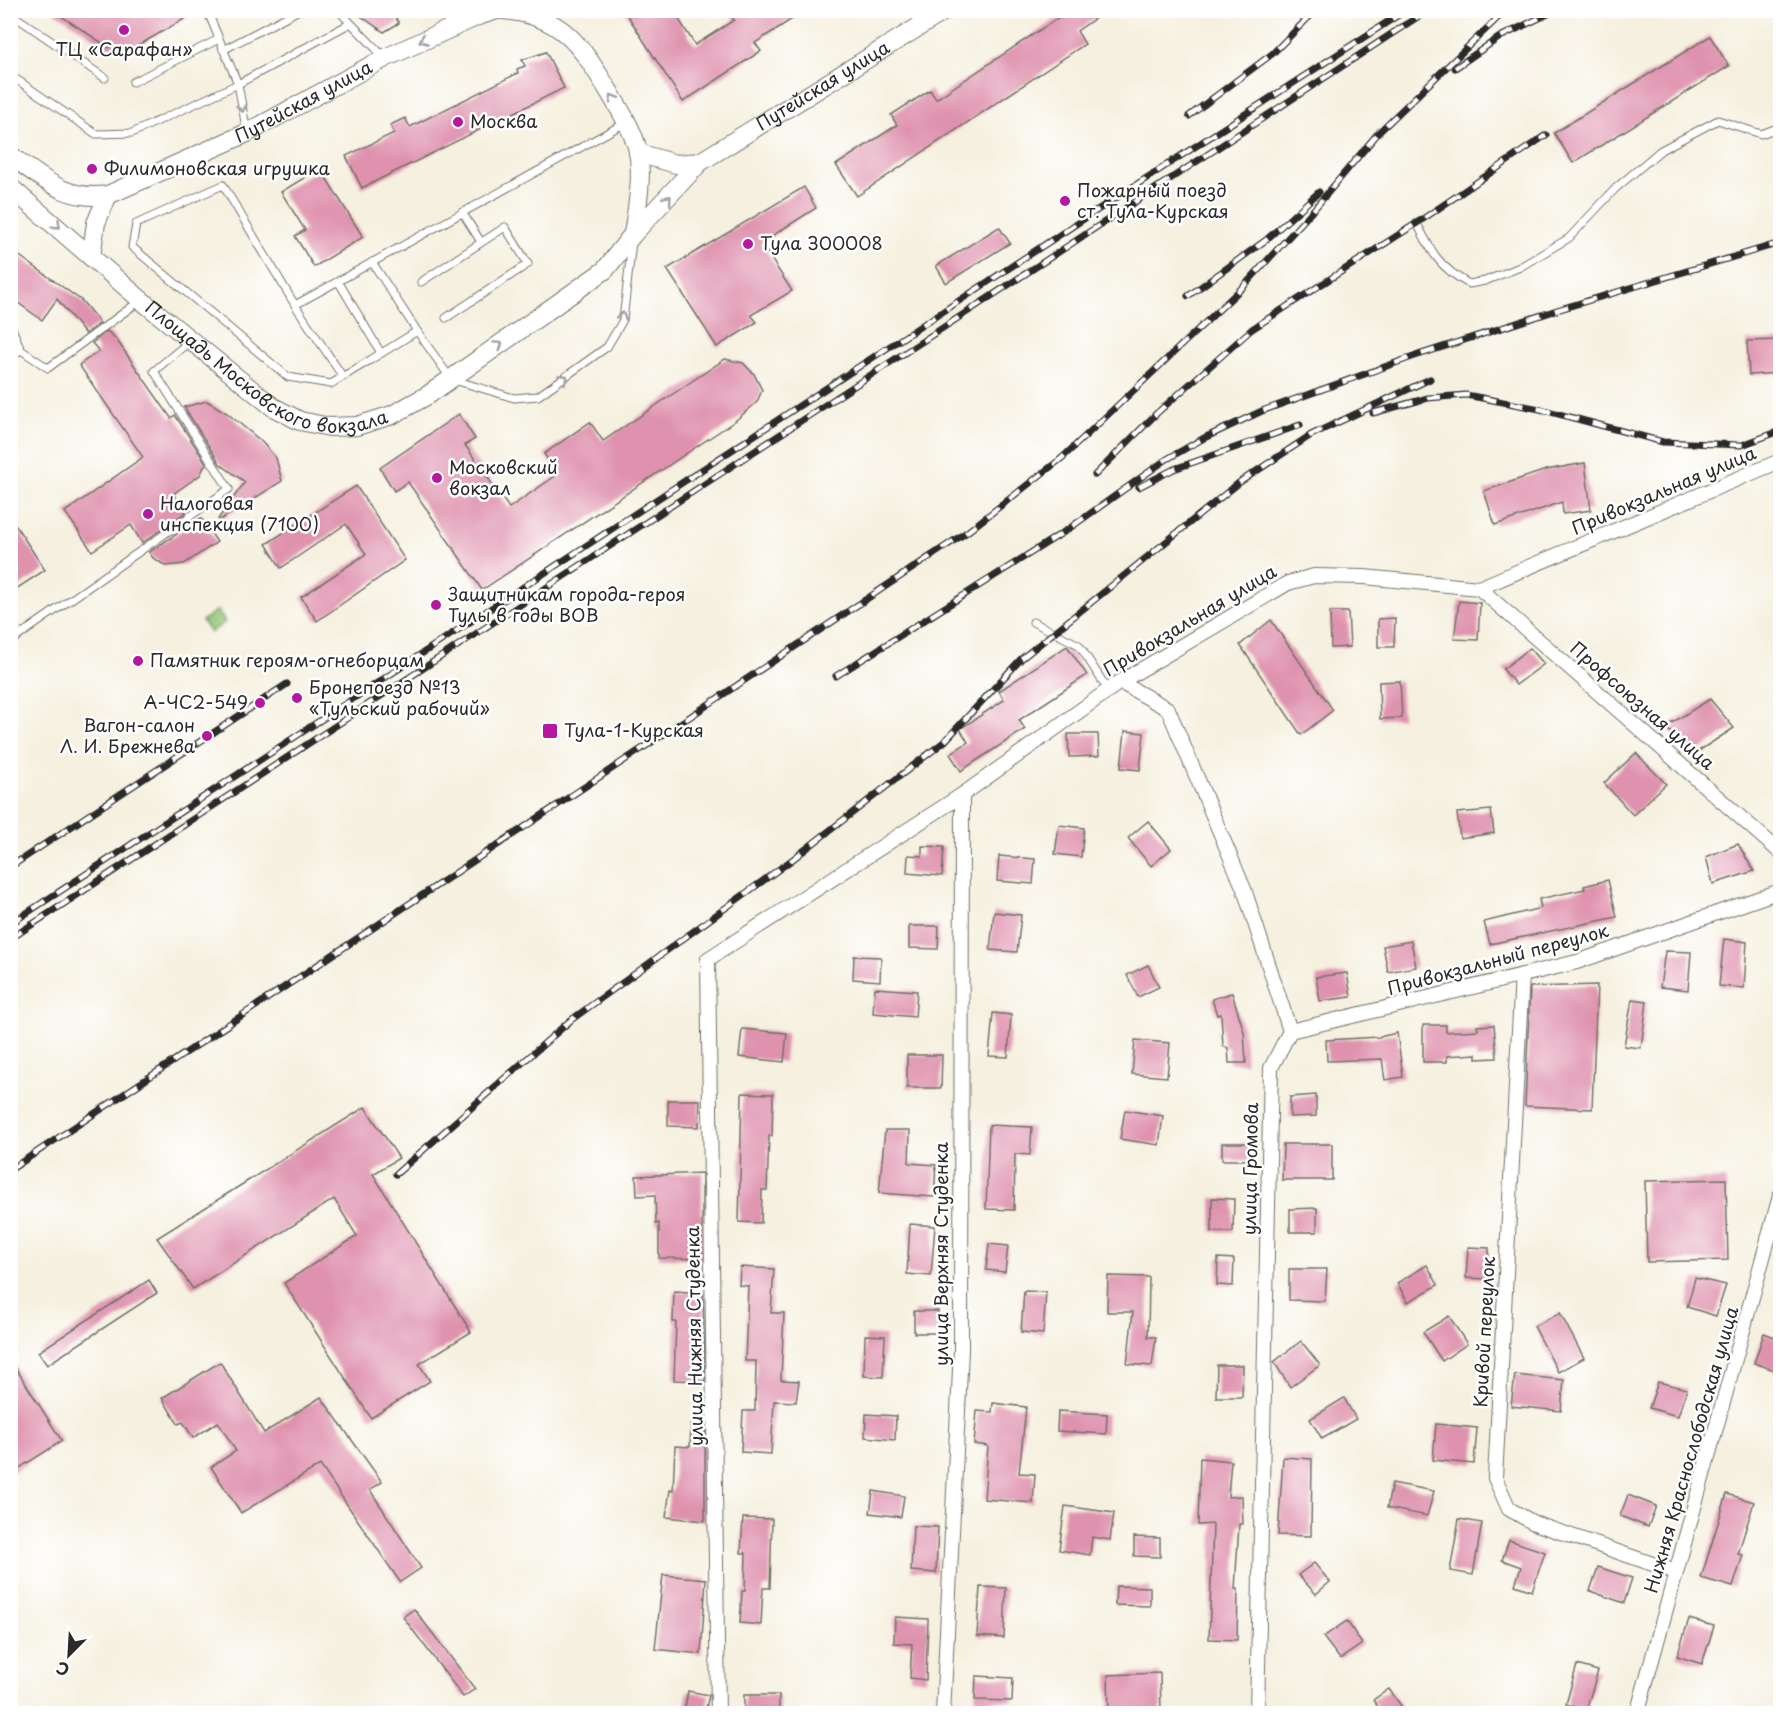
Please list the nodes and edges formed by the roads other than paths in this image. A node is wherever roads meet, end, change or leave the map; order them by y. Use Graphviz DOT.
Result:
graph roads {
  1 [pos="220,10"];
  2 [pos="299,10"];
  3 [pos="338,10"];
  4 [pos="497,10"];
  5 [pos="503,10"];
  6 [pos="946,10"];
  7 [pos="10,13"];
  8 [pos="208,13"];
  9 [pos="543,14"];
  10 [pos="349,24"];
  11 [pos="219,39"];
  12 [pos="224,50"];
  13 [pos="385,58"];
  14 [pos="10,75"];
  15 [pos="105,78"];
  16 [pos="132,82"];
  17 [pos="238,84"];
  18 [pos="627,122"];
  19 [pos="1780,127"];
  20 [pos="247,133"];
  21 [pos="638,153"];
  22 [pos="10,155"];
  23 [pos="700,162"];
  24 [pos="10,187"];
  25 [pos="108,195"];
  26 [pos="462,212"];
  27 [pos="1417,223"];
  28 [pos="633,234"];
  29 [pos="481,242"];
  30 [pos="92,257"];
  31 [pos="372,262"];
  32 [pos="338,281"];
  33 [pos="421,282"];
  34 [pos="141,300"];
  35 [pos="295,305"];
  36 [pos="446,318"];
  37 [pos="10,323"];
  38 [pos="417,331"];
  39 [pos="190,341"];
  40 [pos="21,350"];
  41 [pos="381,353"];
  42 [pos="10,356"];
  43 [pos="343,377"];
  44 [pos="451,379"];
  45 [pos="1780,461"];
  46 [pos="1479,588"];
  47 [pos="1033,622"];
  48 [pos="10,642"];
  49 [pos="1114,686"];
  50 [pos="962,795"];
  51 [pos="1780,852"];
  52 [pos="1780,891"];
  53 [pos="708,958"];
  54 [pos="1522,975"];
  55 [pos="1290,1031"];
  56 [pos="1780,1196"];
  57 [pos="1676,1572"];
  58 [pos="718,1713"];
  59 [pos="943,1713"];
  60 [pos="1257,1713"];
  61 [pos="1637,1713"];
  1 -- 8 [label="lane"];
  2 -- 12 [label="lane"];
  3 -- 10 [label="lane"];
  4 -- 13 [label="street, Путейская улица, one-way"];
  5 -- 9 [label="street"];
  6 -- 23 [label="street, Путейская улица"];
  7 -- 15 [label="lane"];
  8 -- 11 [label="lane"];
  18 -- 9 [label="street, one-way"];
  10 -- 13 [label="lane"];
  10 -- 17 [label="lane"];
  11 -- 12 [label="lane"];
  11 -- 16 [label="lane"];
  12 -- 17 [label="lane"];
  13 -- 20 [label="street, Путейская улица"];
  14 -- 17 [label="lane"];
  17 -- 20 [label="lane, one-way"];
  18 -- 21 [label="street"];
  18 -- 26 [label="lane"];
  19 -- 27 [label="lane"];
  20 -- 25 [label="street, Путейская улица"];
  21 -- 23 [label="street"];
  21 -- 28 [label="street"];
  22 -- 25 [label="street"];
  28 -- 23 [label="street, Путейская улица, one-way"];
  24 -- 30 [label="street, Площадь Московского вокзала, one-way"];
  25 -- 30 [label="street"];
  26 -- 29 [label="lane"];
  26 -- 31 [label="lane"];
  44 -- 28 [label="street, Площадь Московского вокзала, one-way"];
  44 -- 28 [label="lane, one-way"];
  29 -- 33 [label="lane"];
  29 -- 36 [label="lane"];
  30 -- 34 [label="street, Площадь Московского вокзала"];
  31 -- 32 [label="lane"];
  31 -- 38 [label="lane"];
  32 -- 35 [label="lane"];
  32 -- 41 [label="lane"];
  34 -- 39 [label="street, Площадь Московского вокзала"];
  34 -- 40 [label="lane"];
  35 -- 43 [label="lane"];
  35 -- 43 [label="lane"];
  37 -- 40 [label="lane"];
  38 -- 41 [label="lane"];
  38 -- 44 [label="lane"];
  39 -- 44 [label="street, Площадь Московского вокзала"];
  39 -- 48 [label="lane"];
  40 -- 42 [label="lane"];
  41 -- 43 [label="lane"];
  45 -- 46 [label="street, Привокзальная улица"];
  46 -- 49 [label="street, Привокзальная улица"];
  46 -- 51 [label="street, Профсоюзная улица"];
  47 -- 49 [label="lane"];
  49 -- 50 [label="street, Привокзальная улица"];
  49 -- 55 [label="street"];
  50 -- 53 [label="street, Привокзальная улица"];
  50 -- 59 [label="street, улица Верхняя Cтуденка"];
  52 -- 54 [label="street, Привокзальный переулок"];
  53 -- 58 [label="street, улица Нижняя Cтуденкa"];
  54 -- 55 [label="street, Привокзальный переулок"];
  54 -- 57 [label="street, Кривой переулок"];
  55 -- 60 [label="street, улица Громова"];
  56 -- 57 [label="street, Нижняя Краснослободская улица"];
  57 -- 61 [label="street, Нижняя Краснослободская улица"];
}
